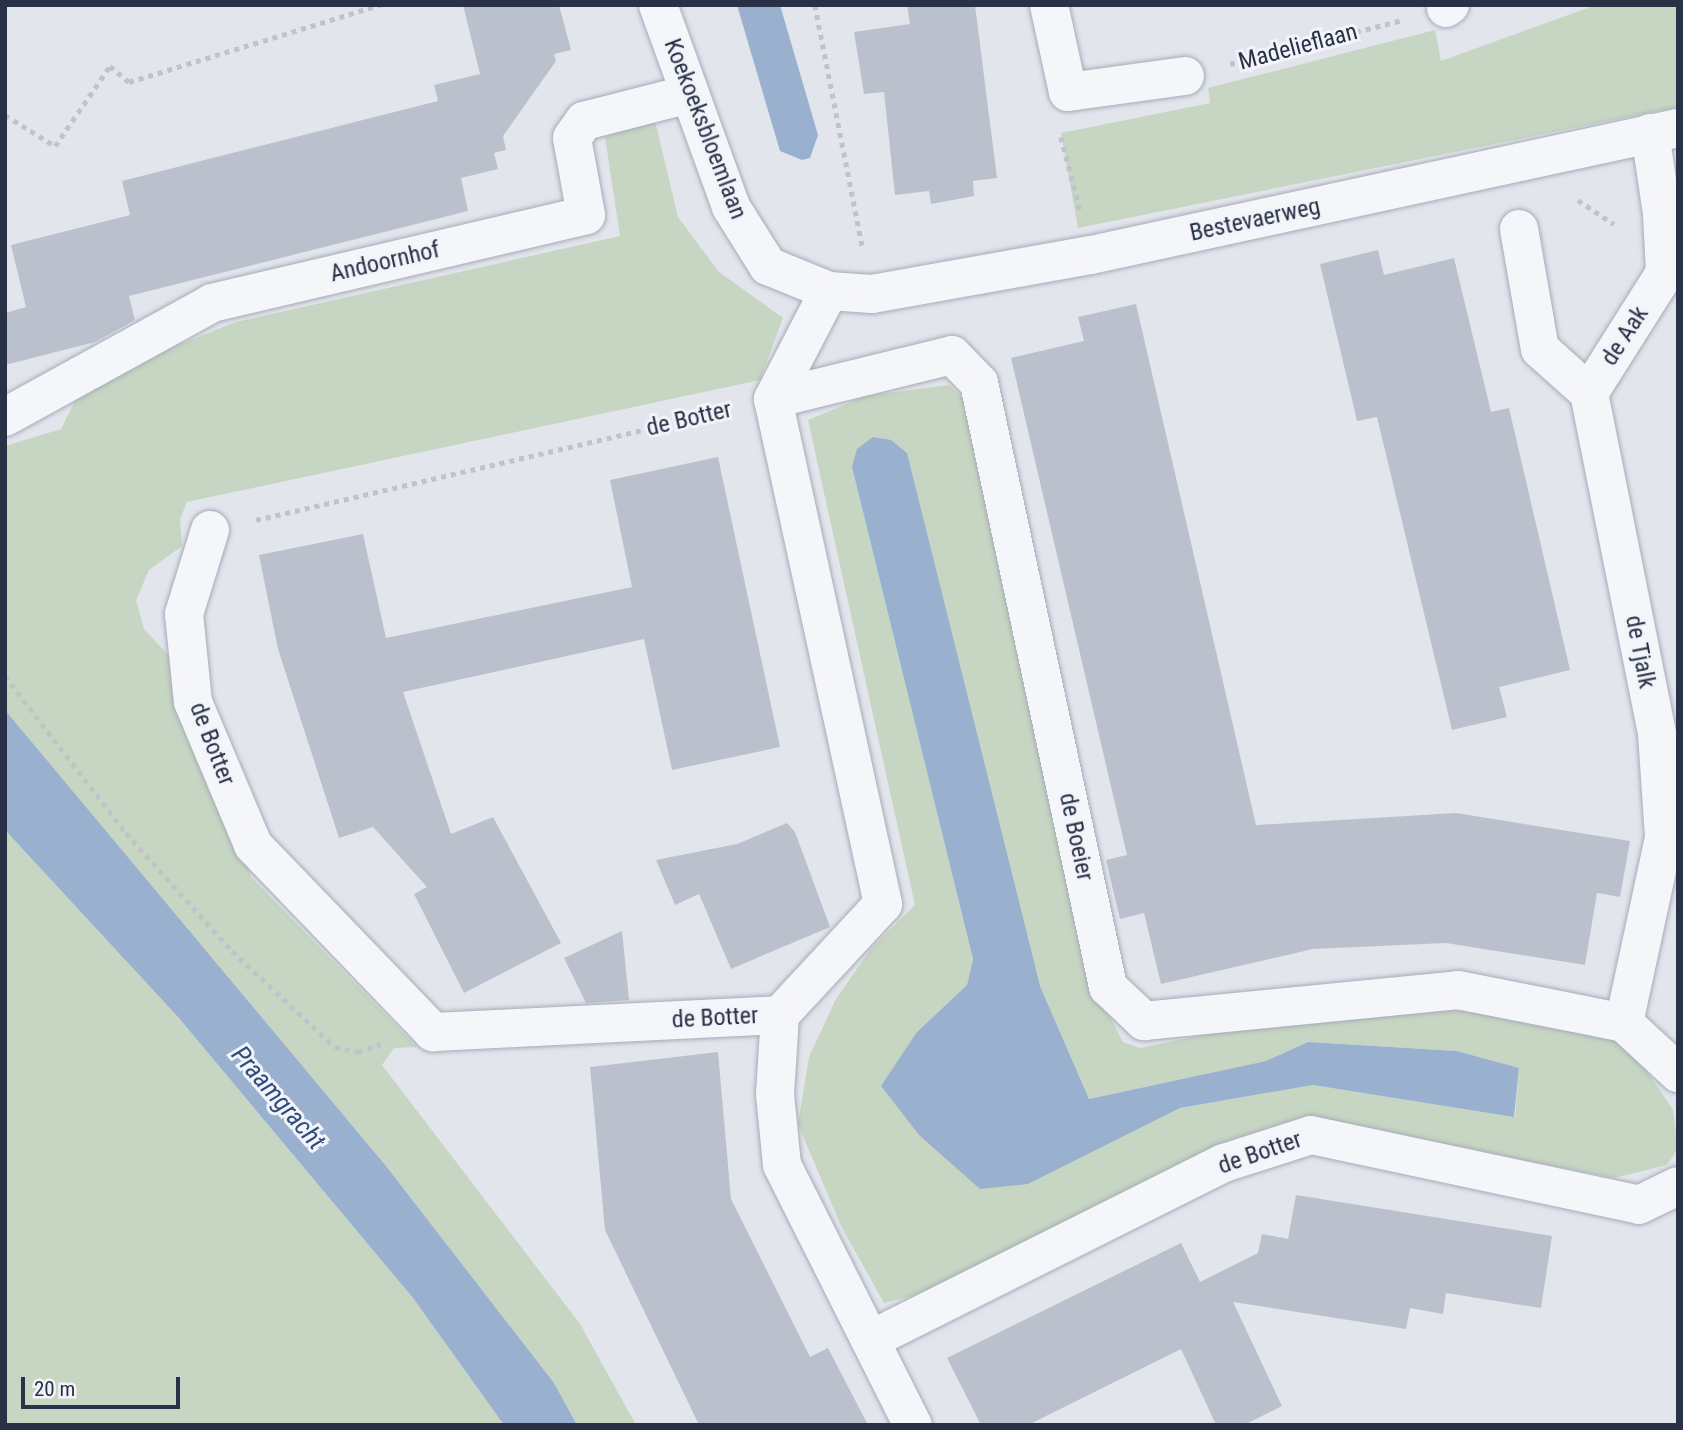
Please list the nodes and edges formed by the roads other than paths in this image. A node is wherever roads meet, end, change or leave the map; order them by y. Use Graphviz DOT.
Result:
graph roads {
  1 [pos="658,5"];
  2 [pos="1049,5"];
  3 [pos="1185,76"];
  4 [pos="689,94"];
  5 [pos="1664,131"];
  6 [pos="1670,211"];
  7 [pos="1520,229"];
  8 [pos="829,291"];
  9 [pos="1589,393"];
  10 [pos="774,399"];
  11 [pos="5,417"];
  12 [pos="210,530"];
  13 [pos="1667,734"];
  14 [pos="780,1015"];
  15 [pos="1624,1023"];
  16 [pos="1678,1073"];
  17 [pos="1678,1186"];
  18 [pos="870,1339"];
  19 [pos="913,1425"];
  1 -- 4 [label="street, Koekoeksbloemlaan"];
  2 -- 3 [label="street"];
  4 -- 8 [label="street, Koekoeksbloemlaan"];
  4 -- 11 [label="street, Andoornhof"];
  5 -- 6 [label="street"];
  5 -- 8 [label="street, Bestevaerweg"];
  6 -- 9 [label="street, de Aak"];
  7 -- 9 [label="street"];
  8 -- 10 [label="street"];
  9 -- 13 [label="street, de Tjalk"];
  10 -- 14 [label="street, de Botter"];
  10 -- 15 [label="street, de Boeier"];
  12 -- 14 [label="street, de Botter"];
  13 -- 15 [label="street, de Tjalk"];
  14 -- 18 [label="street, de Botter"];
  15 -- 16 [label="street"];
  17 -- 18 [label="street, de Botter"];
  18 -- 19 [label="street, de Botter"];
}
